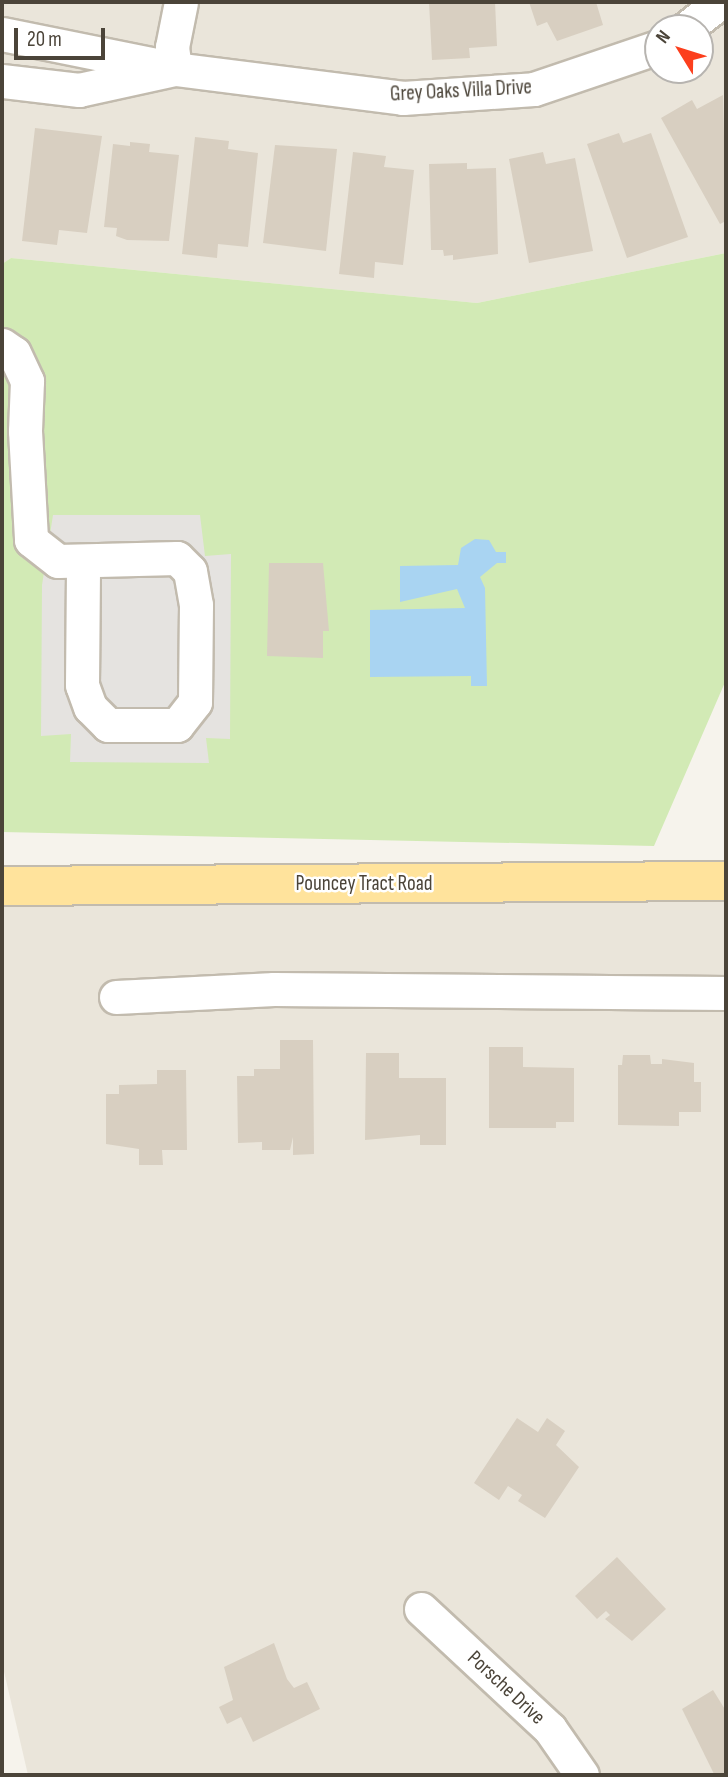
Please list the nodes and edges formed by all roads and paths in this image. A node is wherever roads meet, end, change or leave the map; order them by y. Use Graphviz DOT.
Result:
graph roads {
  1 [pos="181,2"];
  2 [pos="720,2"];
  3 [pos="705,14"];
  4 [pos="2,34"];
  5 [pos="644,52"];
  6 [pos="175,69"];
  7 [pos="2,81"];
  8 [pos="2,345"];
  9 [pos="83,561"];
  10 [pos="726,881"];
  11 [pos="2,886"];
  12 [pos="726,993"];
  13 [pos="116,997"];
  14 [pos="421,1609"];
  15 [pos="582,1775"];
  1 -- 6 [label="street"];
  2 -- 3 [label="street"];
  4 -- 6 [label="street, Grey Oaks Villa Drive"];
  5 -- 6 [label="street, Grey Oaks Villa Drive"];
  6 -- 7 [label="street, Grey Oaks Villa Drive"];
  8 -- 9 [label="street"];
  9 -- 9 [label="street"];
  10 -- 11 [label="main road, Pouncey Tract Road"];
  12 -- 13 [label="street"];
  14 -- 15 [label="street, Porsche Drive"];
}
